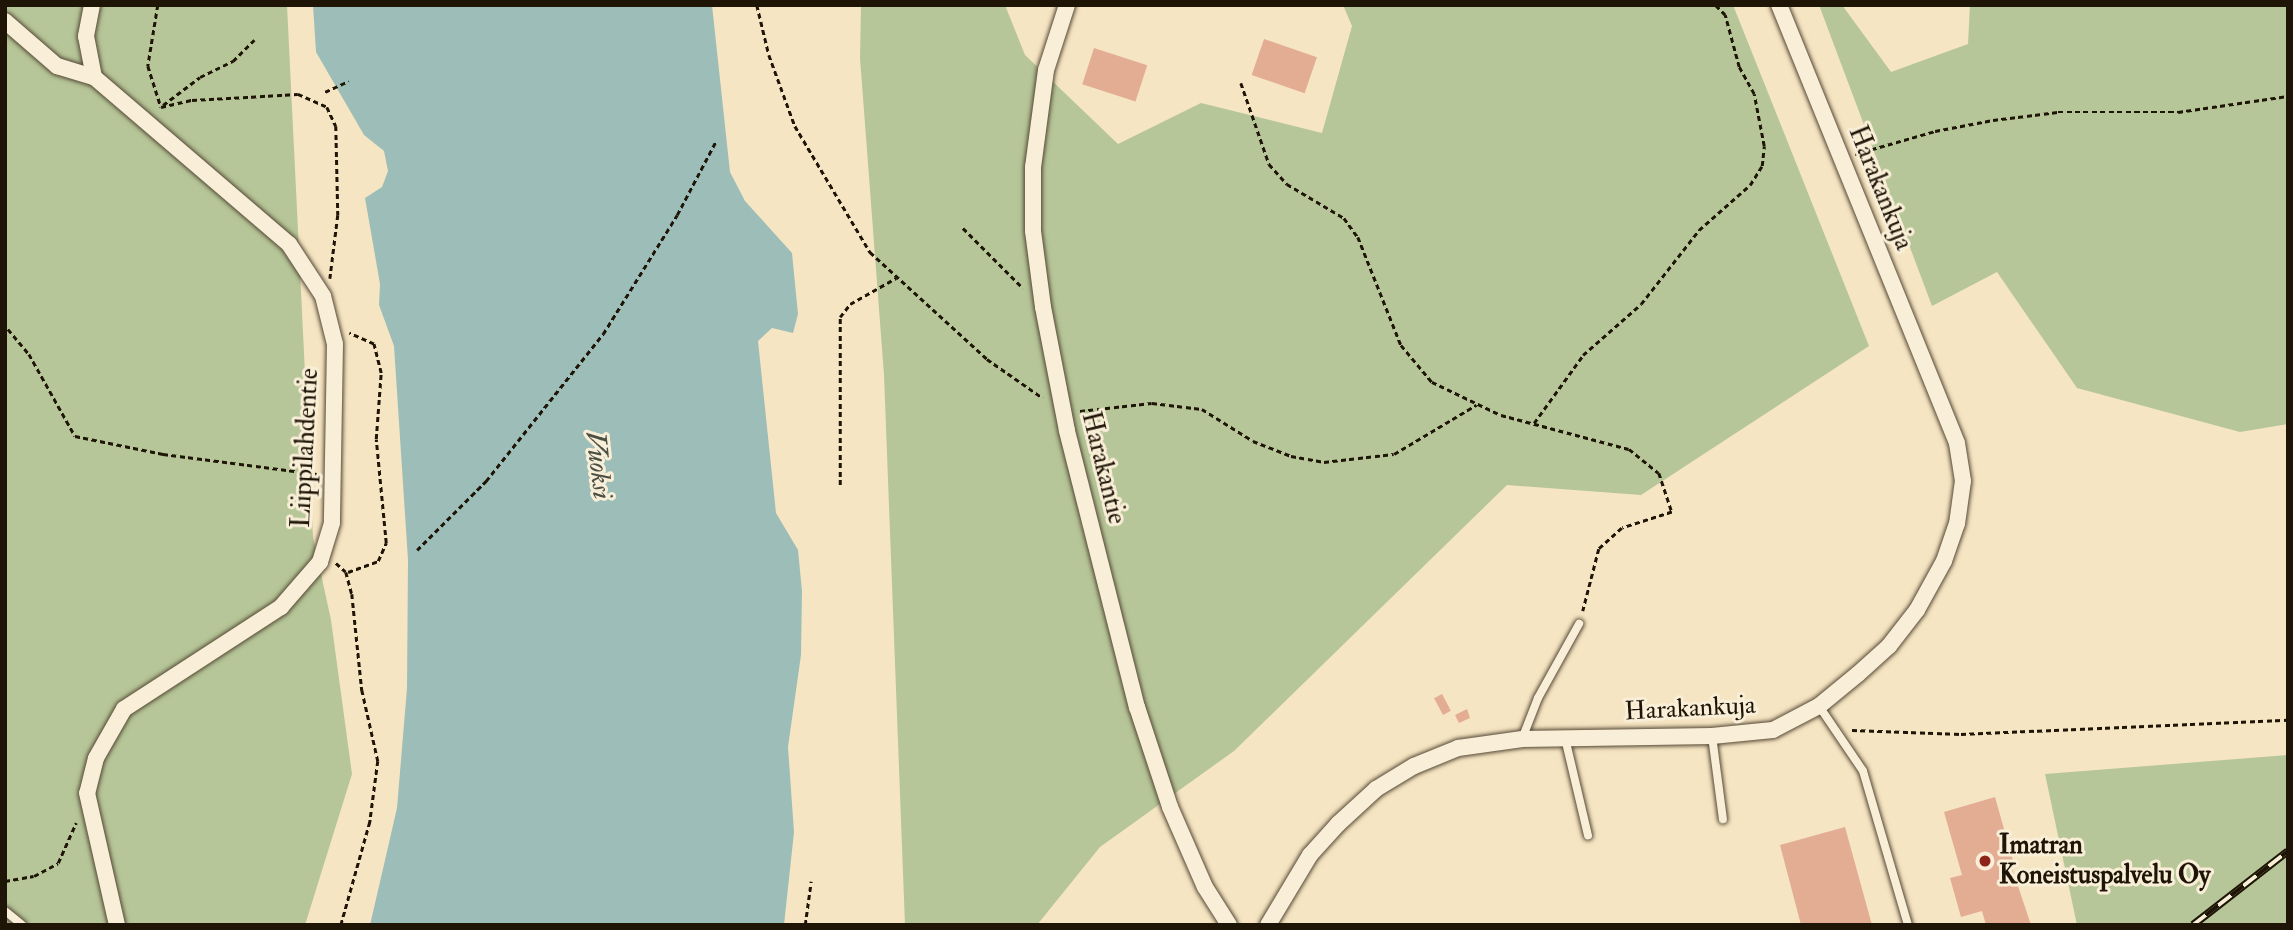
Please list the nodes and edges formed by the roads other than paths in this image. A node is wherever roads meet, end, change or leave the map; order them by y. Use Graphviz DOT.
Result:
graph roads {
  1 [pos="92,5"];
  2 [pos="1067,5"];
  3 [pos="1779,5"];
  4 [pos="5,21"];
  5 [pos="94,76"];
  6 [pos="1579,624"];
  7 [pos="1819,706"];
  8 [pos="1712,736"];
  9 [pos="1566,738"];
  10 [pos="1522,739"];
  11 [pos="1723,819"];
  12 [pos="1588,835"];
  13 [pos="5,911"];
  14 [pos="22,925"];
  15 [pos="117,925"];
  16 [pos="1229,925"];
  17 [pos="1268,925"];
  18 [pos="1908,925"];
  1 -- 5 [label="street"];
  2 -- 16 [label="street, Harakantie"];
  3 -- 7 [label="street, Harakankuja"];
  4 -- 5 [label="street"];
  5 -- 15 [label="street, Liippilahdentie"];
  6 -- 10 [label="lane"];
  7 -- 8 [label="street, Harakankuja"];
  7 -- 18 [label="lane"];
  8 -- 9 [label="street, Harakankuja"];
  8 -- 11 [label="lane"];
  9 -- 10 [label="street, Harakankuja"];
  9 -- 12 [label="lane"];
  10 -- 17 [label="street, Harakankuja"];
  13 -- 14 [label="lane"];
}
